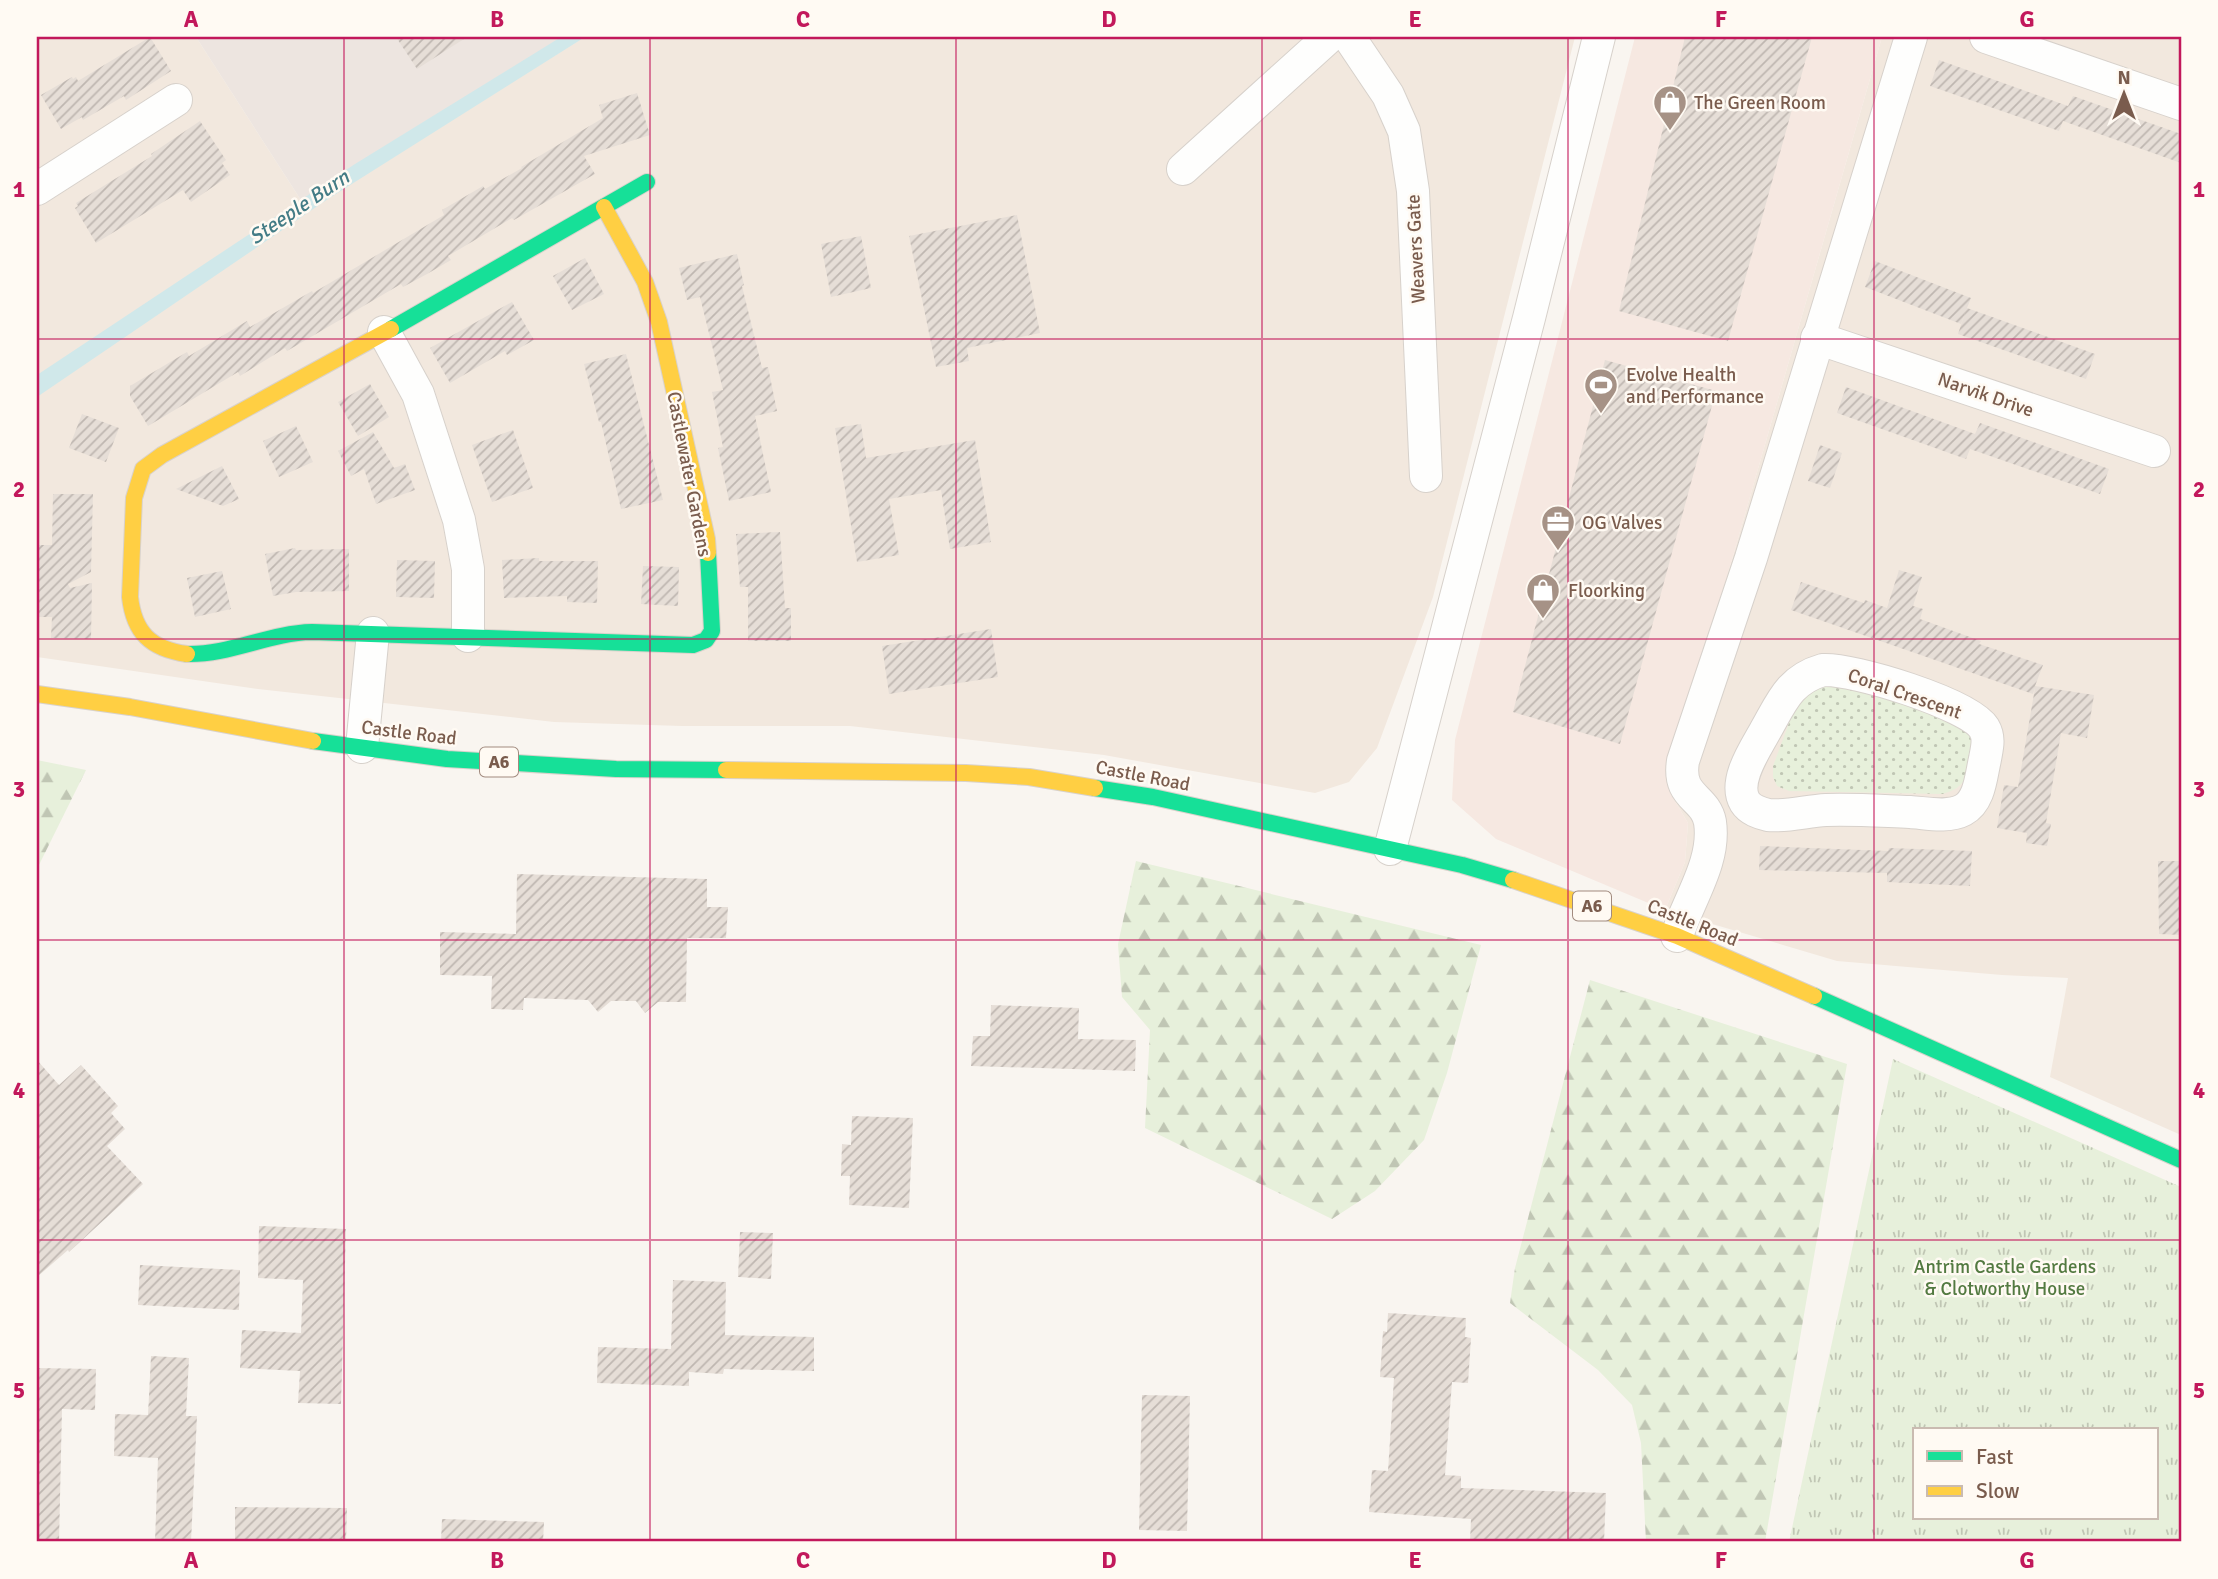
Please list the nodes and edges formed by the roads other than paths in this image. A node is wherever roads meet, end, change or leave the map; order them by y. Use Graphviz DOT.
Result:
graph roads {
  1 [pos="1329,37"];
  2 [pos="1349,37"];
  3 [pos="1599,37"];
  4 [pos="1911,37"];
  5 [pos="1986,37"];
  6 [pos="176,100"];
  7 [pos="2181,104"];
  8 [pos="1184,169"];
  9 [pos="41,177"];
  10 [pos="647,182"];
  11 [pos="604,207"];
  12 [pos="384,332"];
  13 [pos="1817,338"];
  14 [pos="2154,451"];
  15 [pos="1426,476"];
  16 [pos="373,633"];
  17 [pos="468,636"];
  18 [pos="37,694"];
  19 [pos="362,747"];
  20 [pos="1743,794"];
  21 [pos="1704,809"];
  22 [pos="1390,849"];
  23 [pos="1677,936"];
  24 [pos="2181,1160"];
  1 -- 8 [label="street"];
  2 -- 15 [label="street, Weavers Gate"];
  3 -- 22 [label="street"];
  4 -- 13 [label="street"];
  5 -- 7 [label="street"];
  6 -- 9 [label="street"];
  10 -- 11 [label="main road, Castlewater Gardens"];
  11 -- 12 [label="main road, Castlewater Gardens"];
  11 -- 17 [label="main road, Castlewater Gardens"];
  12 -- 16 [label="main road, Castlewater Gardens"];
  12 -- 17 [label="street"];
  13 -- 14 [label="street, Narvik Drive"];
  13 -- 21 [label="street"];
  16 -- 17 [label="main road, Castlewater Gardens"];
  16 -- 19 [label="street"];
  18 -- 19 [label="main road, Castle Road / A6"];
  19 -- 22 [label="main road, Castle Road / A6"];
  20 -- 20 [label="street, Coral Crescent"];
  20 -- 21 [label="street"];
  21 -- 23 [label="street"];
  22 -- 23 [label="main road, Castle Road / A6"];
  23 -- 24 [label="main road, Castle Road / A6"];
}
